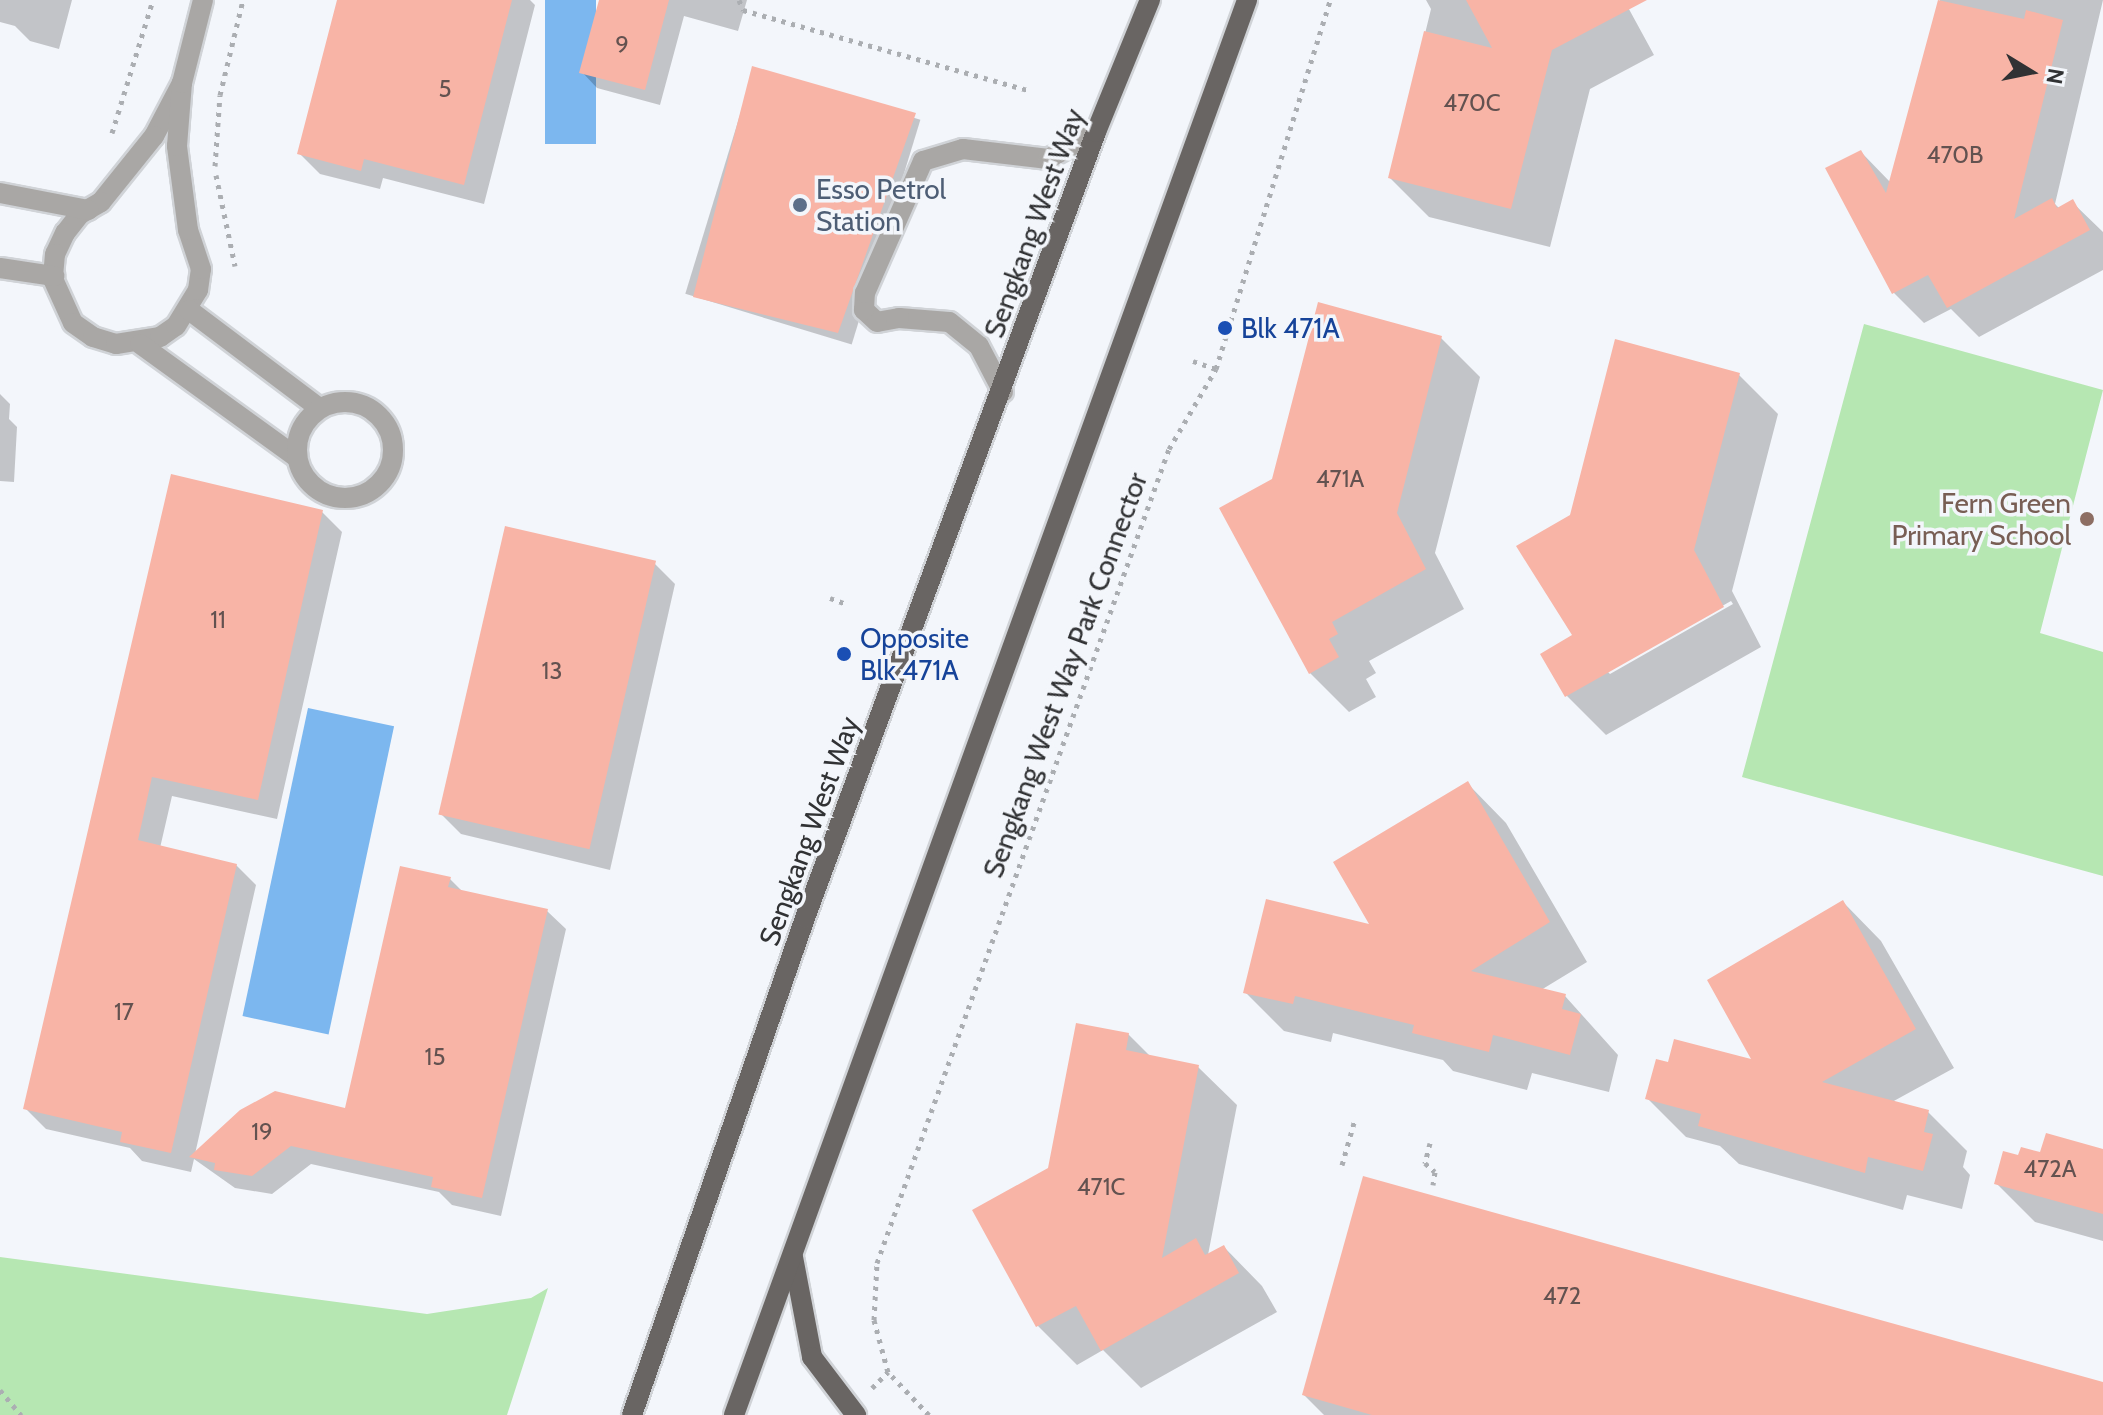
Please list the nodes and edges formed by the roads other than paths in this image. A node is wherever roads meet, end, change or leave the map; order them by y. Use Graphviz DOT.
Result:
graph roads {
  1 [pos="203,0"];
  2 [pos="1150,0"];
  3 [pos="1247,0"];
  4 [pos="182,83"];
  5 [pos="1096,132"];
  6 [pos="0,193"];
  7 [pos="88,210"];
  8 [pos="0,268"];
  9 [pos="54,276"];
  10 [pos="189,310"];
  11 [pos="140,344"];
  12 [pos="1003,392"];
  13 [pos="319,408"];
  14 [pos="296,457"];
  15 [pos="793,1257"];
  16 [pos="632,1415"];
  17 [pos="734,1415"];
  18 [pos="856,1415"];
  1 -- 4 [label="street"];
  2 -- 5 [label="main road, Sengkang West Way"];
  3 -- 15 [label="main road"];
  4 -- 7 [label="street"];
  4 -- 10 [label="street"];
  5 -- 12 [label="main road, Sengkang West Way"];
  5 -- 12 [label="street"];
  6 -- 7 [label="street"];
  7 -- 9 [label="street"];
  8 -- 9 [label="street"];
  9 -- 11 [label="street"];
  10 -- 11 [label="street"];
  10 -- 13 [label="street"];
  11 -- 14 [label="street"];
  12 -- 16 [label="main road, Sengkang West Way"];
  13 -- 14 [label="street"];
  13 -- 14 [label="street"];
  15 -- 17 [label="main road"];
  15 -- 18 [label="main road"];
}
